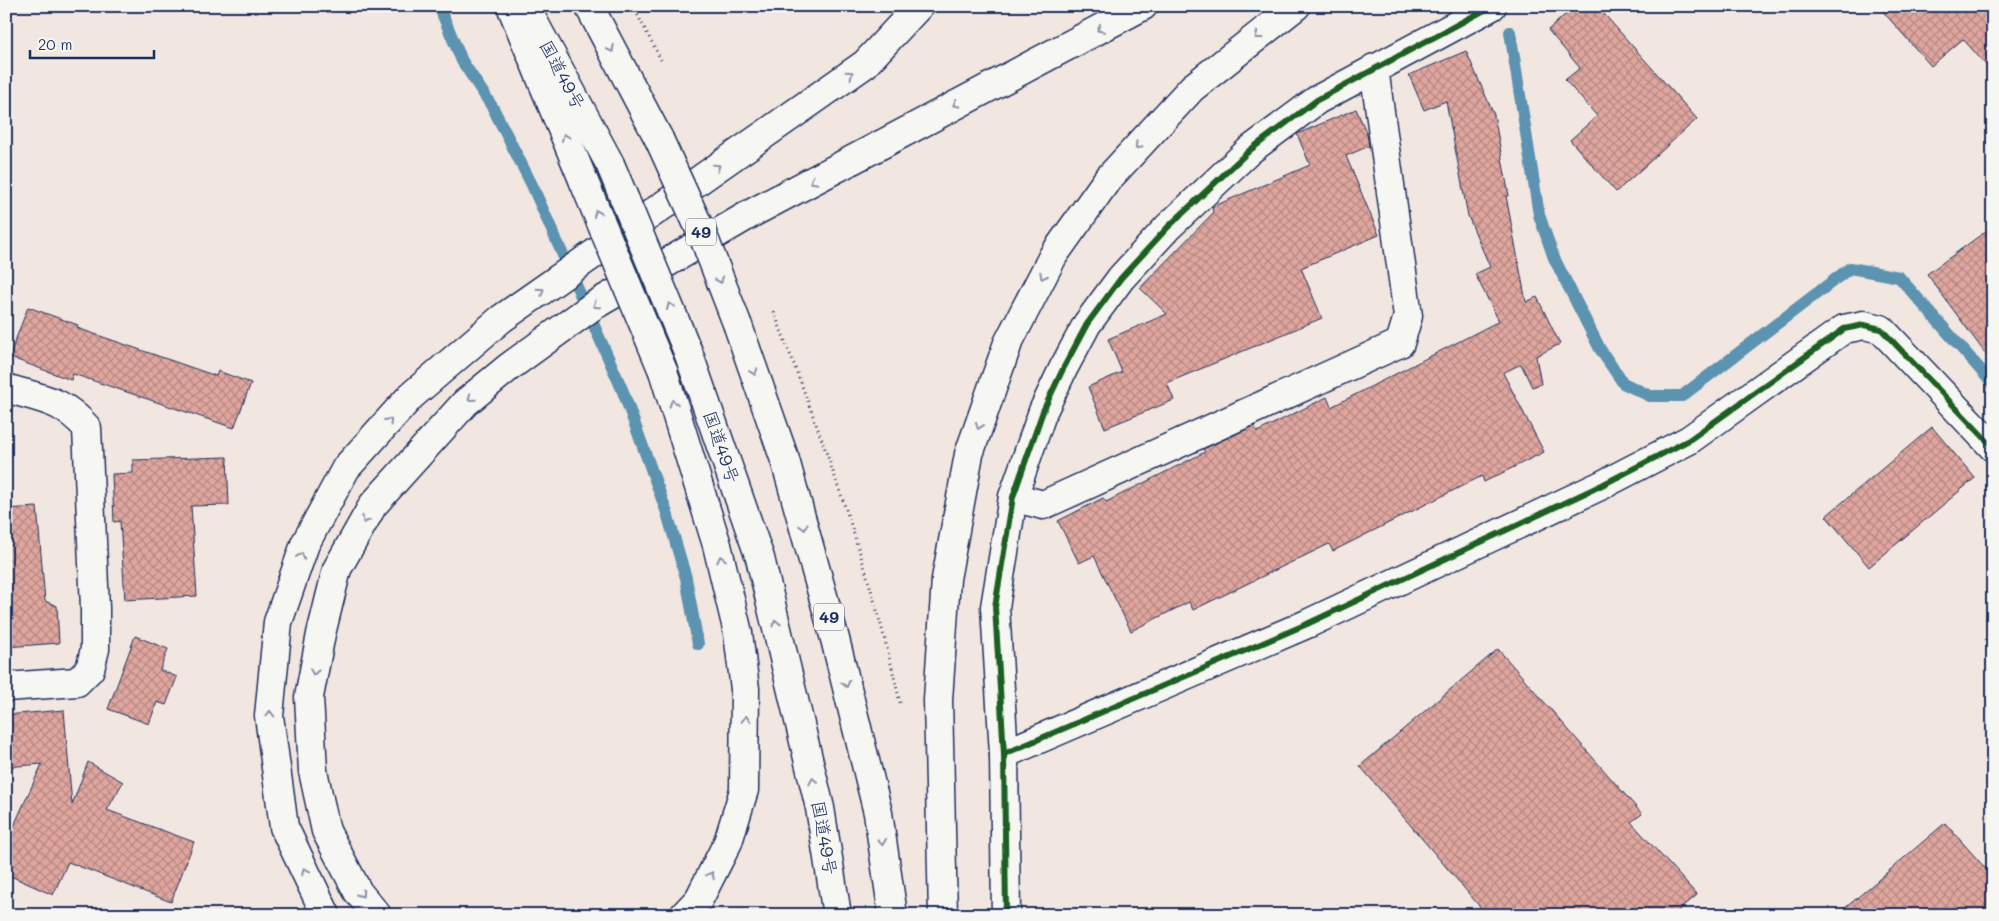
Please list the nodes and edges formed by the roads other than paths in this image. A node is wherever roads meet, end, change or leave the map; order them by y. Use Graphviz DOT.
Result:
graph roads {
  1 [pos="511,6"];
  2 [pos="525,6"];
  3 [pos="589,6"];
  4 [pos="919,6"];
  5 [pos="1143,6"];
  6 [pos="1296,6"];
  7 [pos="1492,6"];
  8 [pos="1374,68"];
  9 [pos="6,388"];
  10 [pos="1993,447"];
  11 [pos="1013,497"];
  12 [pos="6,687"];
  13 [pos="1004,754"];
  14 [pos="326,915"];
  15 [pos="377,915"];
  16 [pos="684,915"];
  17 [pos="837,915"];
  18 [pos="893,915"];
  19 [pos="943,915"];
  20 [pos="1006,915"];
  16 -- 1 [label="main road, one-way, bridge"];
  17 -- 2 [label="main road, 国道49号, one-way, bridge"];
  3 -- 18 [label="main road, 49, one-way, bridge"];
  14 -- 4 [label="main road, one-way"];
  5 -- 15 [label="main road, one-way"];
  6 -- 19 [label="main road, one-way"];
  7 -- 8 [label="main road"];
  8 -- 11 [label="main road"];
  8 -- 11 [label="main road"];
  9 -- 12 [label="main road"];
  10 -- 13 [label="main road"];
  11 -- 13 [label="main road"];
  13 -- 20 [label="main road"];
}
